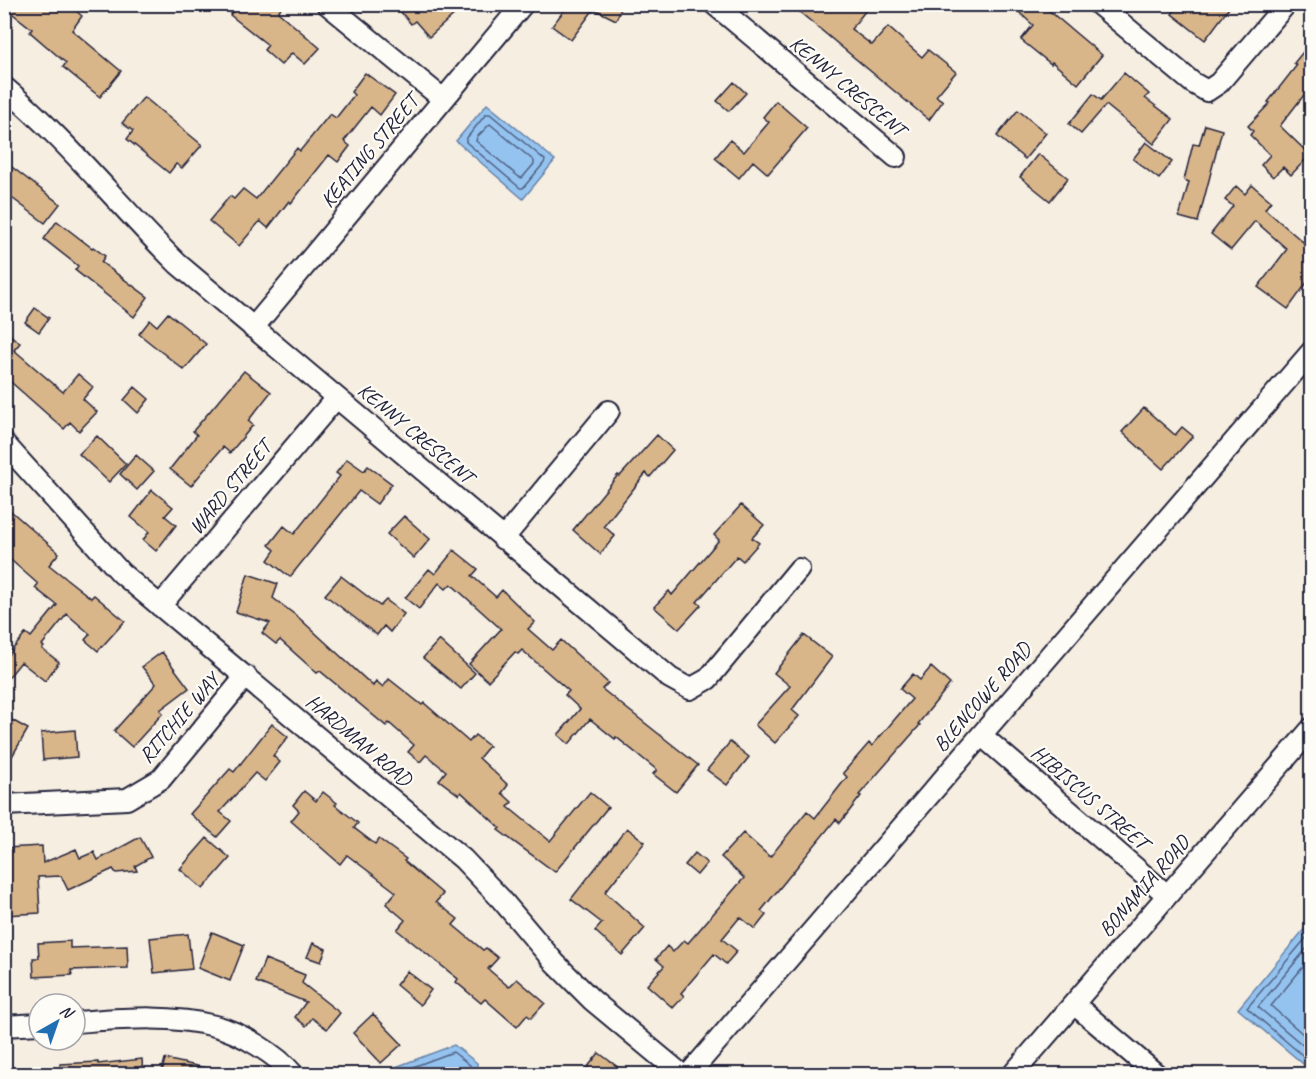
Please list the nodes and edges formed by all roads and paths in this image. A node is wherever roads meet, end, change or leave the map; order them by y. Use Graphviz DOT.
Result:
graph roads {
  1 [pos="327,4"];
  2 [pos="523,4"];
  3 [pos="714,4"];
  4 [pos="1098,4"];
  5 [pos="1287,4"];
  6 [pos="4,87"];
  7 [pos="443,99"];
  8 [pos="896,157"];
  9 [pos="253,328"];
  10 [pos="1311,351"];
  11 [pos="336,398"];
  12 [pos="609,411"];
  13 [pos="4,443"];
  14 [pos="503,538"];
  15 [pos="799,569"];
  16 [pos="160,606"];
  17 [pos="246,676"];
  18 [pos="1311,728"];
  19 [pos="981,735"];
  20 [pos="4,805"];
  21 [pos="1167,895"];
  22 [pos="1074,1004"];
  23 [pos="87,1021"];
  24 [pos="27,1025"];
  25 [pos="4,1026"];
  26 [pos="293,1074"];
  27 [pos="681,1074"];
  28 [pos="689,1074"];
  29 [pos="1013,1074"];
  30 [pos="1156,1074"];
  1 -- 7 [label="street"];
  2 -- 7 [label="street, KEATING STREET"];
  3 -- 8 [label="street, KENNY CRESCENT"];
  4 -- 5 [label="street"];
  6 -- 9 [label="street, KENNY CRESCENT"];
  7 -- 9 [label="street, KEATING STREET"];
  9 -- 11 [label="street, KENNY CRESCENT"];
  10 -- 19 [label="street, BLENCOWE ROAD"];
  11 -- 14 [label="street, KENNY CRESCENT"];
  11 -- 16 [label="street, WARD STREET"];
  12 -- 14 [label="street"];
  13 -- 16 [label="street, HARDMAN ROAD"];
  14 -- 15 [label="street, KENNY CRESCENT"];
  16 -- 17 [label="street, HARDMAN ROAD"];
  17 -- 20 [label="street, RITCHIE WAY"];
  17 -- 27 [label="street, HARDMAN ROAD"];
  18 -- 21 [label="street, BONAMIA ROAD"];
  19 -- 21 [label="street, HIBISCUS STREET"];
  19 -- 28 [label="street, BLENCOWE ROAD"];
  21 -- 22 [label="street, BONAMIA ROAD"];
  22 -- 29 [label="street, BONAMIA ROAD"];
  22 -- 30 [label="street"];
  23 -- 26 [label="street"];
  24 -- 25 [label="street"];
}
